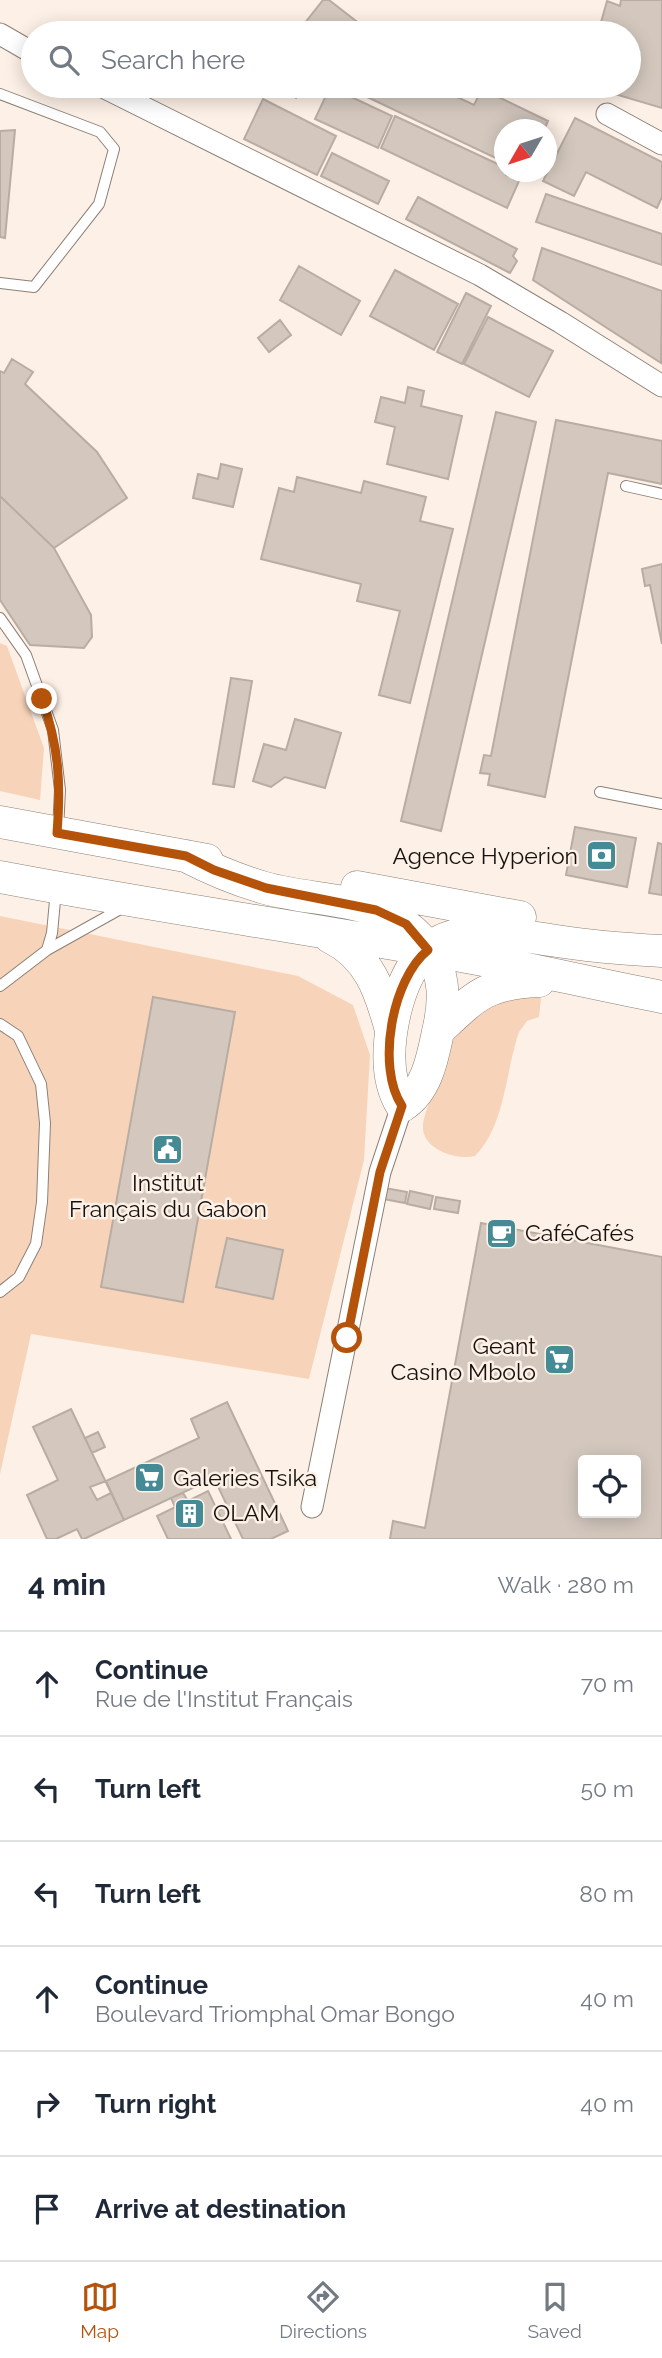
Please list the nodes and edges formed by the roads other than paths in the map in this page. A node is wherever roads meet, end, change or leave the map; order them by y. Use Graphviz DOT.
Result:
graph roads {
  1 [pos="0,34"];
  2 [pos="21,46"];
  3 [pos="0,94"];
  4 [pos="125,98"];
  5 [pos="607,114"];
  6 [pos="662,144"];
  7 [pos="0,283"];
  8 [pos="662,386"];
  9 [pos="626,486"];
  10 [pos="662,494"];
  11 [pos="0,618"];
  12 [pos="600,792"];
  13 [pos="662,803"];
  14 [pos="0,822"];
  15 [pos="57,833"];
  16 [pos="186,856"];
  17 [pos="1,877"];
  18 [pos="56,887"];
  19 [pos="135,902"];
  20 [pos="312,929"];
  21 [pos="662,945"];
  22 [pos="47,950"];
  23 [pos="428,950"];
  24 [pos="662,951"];
  25 [pos="569,979"];
  26 [pos="0,986"];
  27 [pos="662,997"];
  28 [pos="0,1024"];
  29 [pos="438,1031"];
  30 [pos="392,1034"];
  31 [pos="402,1106"];
  32 [pos="0,1292"];
  33 [pos="312,1507"];
  1 -- 2 [label="street"];
  3 -- 7 [label="lane"];
  4 -- 8 [label="street"];
  5 -- 6 [label="street"];
  9 -- 10 [label="lane"];
  11 -- 15 [label="lane"];
  12 -- 13 [label="lane"];
  14 -- 15 [label="main road"];
  15 -- 16 [label="main road"];
  16 -- 21 [label="main road"];
  16 -- 23 [label="main road"];
  17 -- 18 [label="main road"];
  18 -- 19 [label="main road"];
  18 -- 22 [label="lane"];
  19 -- 20 [label="main road"];
  19 -- 22 [label="lane"];
  20 -- 23 [label="main road"];
  20 -- 30 [label="main road"];
  22 -- 26 [label="lane"];
  23 -- 24 [label="main road"];
  23 -- 25 [label="main road"];
  23 -- 29 [label="main road"];
  23 -- 30 [label="main road"];
  25 -- 27 [label="main road"];
  25 -- 29 [label="main road"];
  28 -- 32 [label="lane"];
  29 -- 31 [label="main road"];
  30 -- 31 [label="main road"];
  31 -- 33 [label="street"];
}
